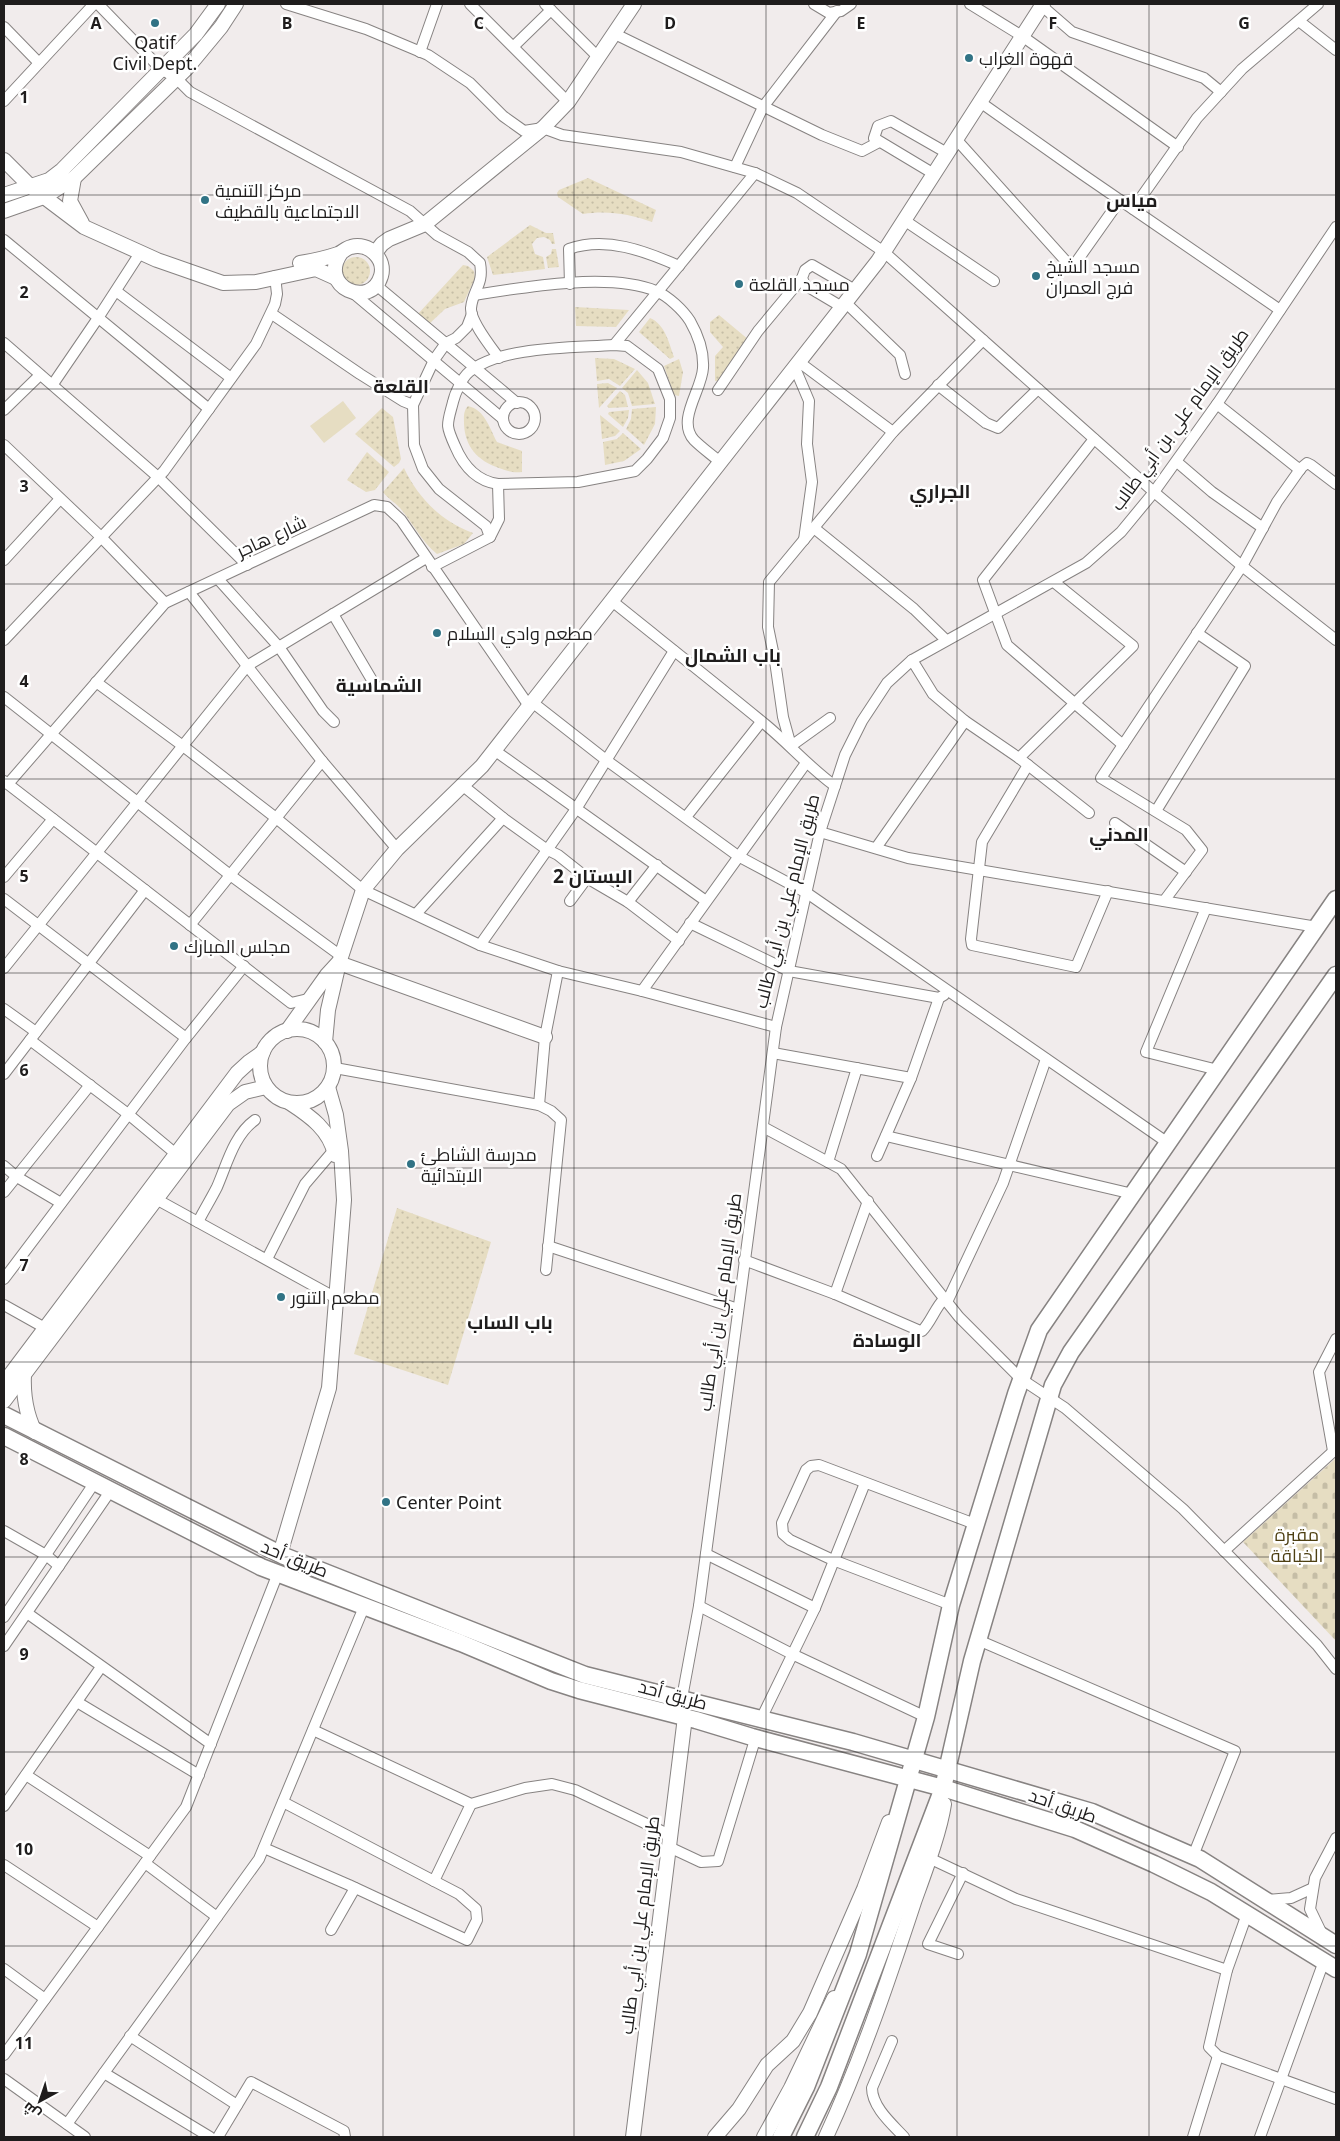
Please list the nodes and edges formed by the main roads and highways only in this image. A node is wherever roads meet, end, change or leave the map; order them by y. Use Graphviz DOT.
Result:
graph roads {
  1 [pos="1336,899"];
  2 [pos="1336,975"];
  3 [pos="4,1415"];
  4 [pos="4,1436"];
  5 [pos="915,1760"];
  6 [pos="949,1769"];
  7 [pos="907,1779"];
  8 [pos="944,1788"];
  9 [pos="1330,1940"];
  10 [pos="1330,1965"];
  11 [pos="781,2137"];
  12 [pos="805,2137"];
  1 -- 5 [label="main road"];
  2 -- 6 [label="main road"];
  3 -- 5 [label="main road, طريق أحد"];
  4 -- 7 [label="main road, طريق أحد"];
  5 -- 6 [label="main road, طريق أحد"];
  5 -- 7 [label="main road"];
  6 -- 8 [label="main road"];
  6 -- 9 [label="main road, طريق أحد"];
  7 -- 8 [label="main road, طريق أحد"];
  7 -- 11 [label="main road"];
  8 -- 10 [label="main road, طريق أحد"];
  8 -- 12 [label="main road"];
}
